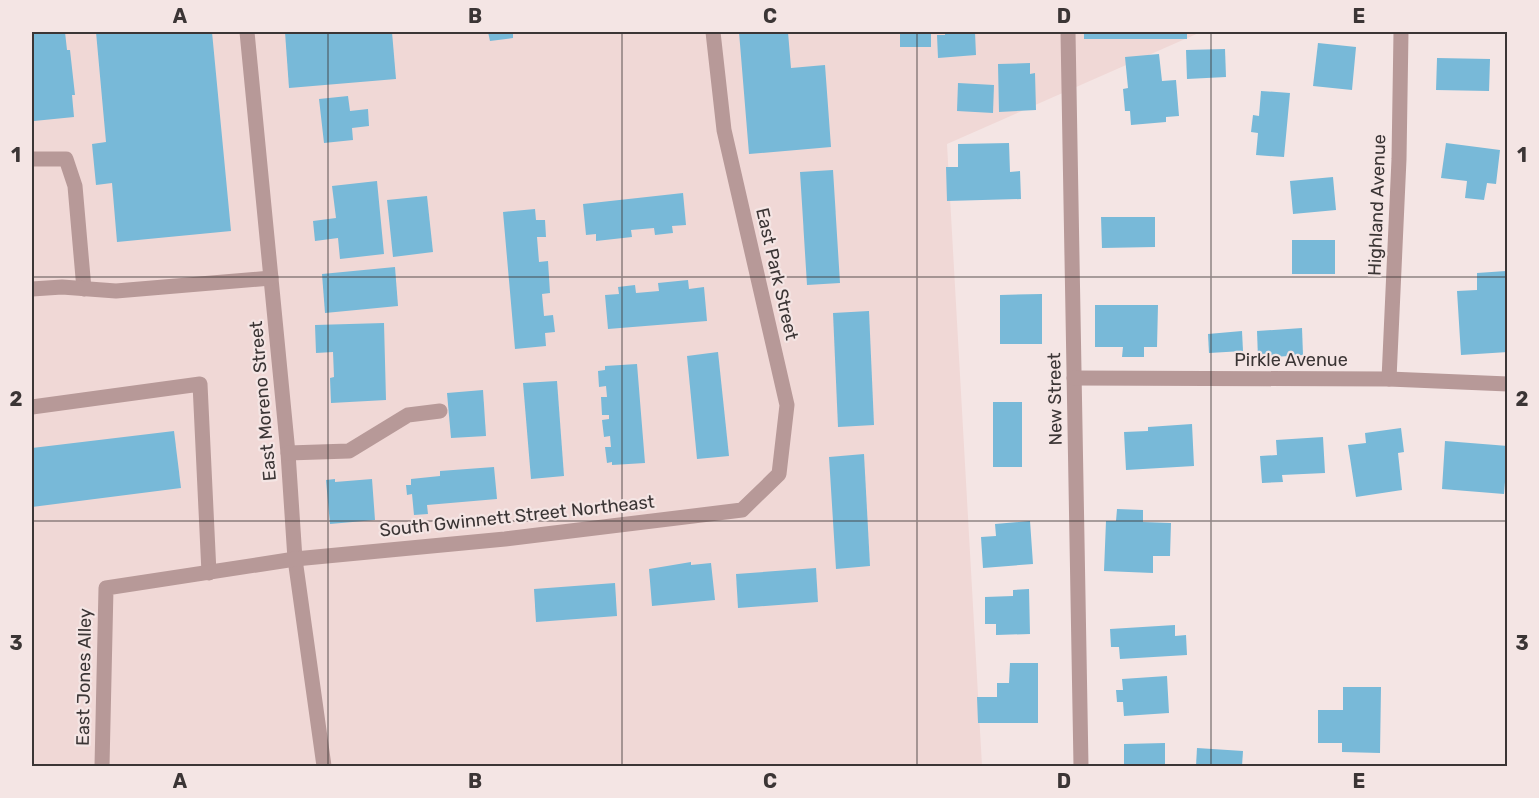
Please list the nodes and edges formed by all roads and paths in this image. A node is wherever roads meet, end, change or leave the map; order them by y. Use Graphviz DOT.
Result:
graph roads {
  1 [pos="247,32"];
  2 [pos="713,32"];
  3 [pos="1068,32"];
  4 [pos="1401,32"];
  5 [pos="32,159"];
  6 [pos="271,278"];
  7 [pos="84,289"];
  8 [pos="32,290"];
  9 [pos="1074,378"];
  10 [pos="1389,379"];
  11 [pos="1508,384"];
  12 [pos="32,407"];
  13 [pos="440,411"];
  14 [pos="288,453"];
  15 [pos="742,510"];
  16 [pos="295,559"];
  17 [pos="209,573"];
  18 [pos="106,588"];
  19 [pos="102,766"];
  20 [pos="324,766"];
  21 [pos="1081,766"];
  1 -- 6 [label="street, East Moreno Street"];
  2 -- 15 [label="street, East Park Street"];
  3 -- 9 [label="street, New Street"];
  4 -- 10 [label="street, Highland Avenue"];
  5 -- 7 [label="street"];
  6 -- 7 [label="street"];
  6 -- 14 [label="street, East Moreno Street"];
  7 -- 8 [label="street"];
  9 -- 10 [label="street, Pirkle Avenue"];
  9 -- 21 [label="street, New Street"];
  10 -- 11 [label="street, Pirkle Avenue"];
  12 -- 17 [label="street"];
  13 -- 14 [label="street"];
  14 -- 16 [label="street, East Moreno Street"];
  15 -- 16 [label="street, South Gwinnett Street Northeast"];
  16 -- 17 [label="street, South Gwinnett Street Northeast"];
  16 -- 20 [label="street, East Moreno Street"];
  17 -- 18 [label="street, South Gwinnett Street Northeast"];
  18 -- 19 [label="street, East Jones Alley"];
}
